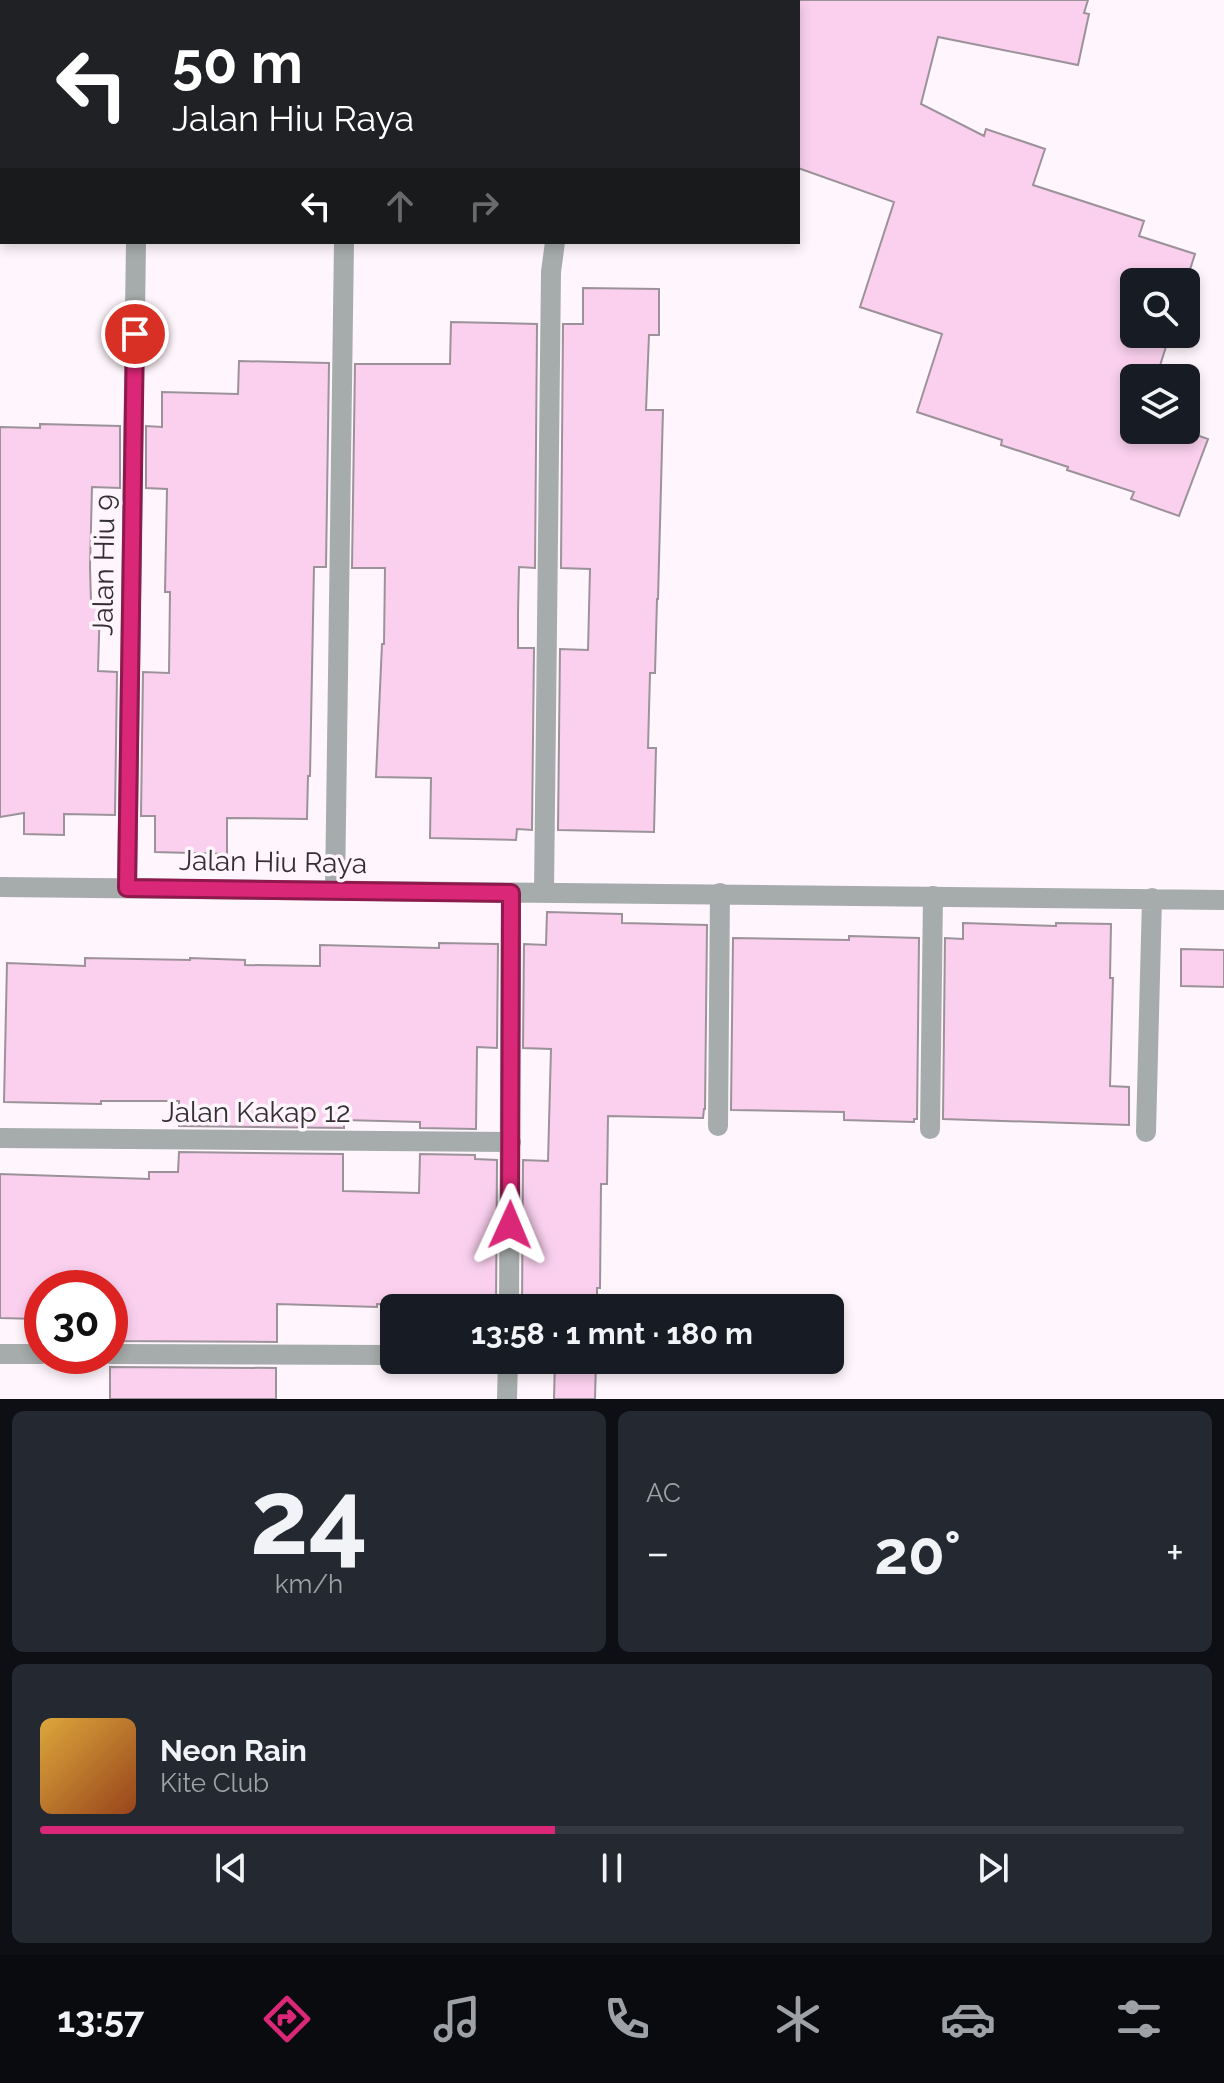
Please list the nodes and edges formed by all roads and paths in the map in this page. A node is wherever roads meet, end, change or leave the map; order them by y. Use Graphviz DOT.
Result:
graph roads {
  1 [pos="136,244"];
  2 [pos="344,244"];
  3 [pos="555,244"];
  4 [pos="0,887"];
  5 [pos="127,888"];
  6 [pos="335,891"];
  7 [pos="544,892"];
  8 [pos="511,893"];
  9 [pos="720,893"];
  10 [pos="933,896"];
  11 [pos="1152,898"];
  12 [pos="1224,900"];
  13 [pos="718,1126"];
  14 [pos="930,1129"];
  15 [pos="1146,1132"];
  16 [pos="0,1138"];
  17 [pos="511,1142"];
  18 [pos="509,1294"];
  19 [pos="0,1354"];
  20 [pos="24,1354"];
  21 [pos="128,1354"];
  22 [pos="380,1355"];
  23 [pos="508,1374"];
  24 [pos="507,1399"];
  1 -- 5 [label="street, Jalan Hiu 9"];
  2 -- 6 [label="street"];
  3 -- 7 [label="street"];
  4 -- 5 [label="street, Jalan Hiu Raya"];
  5 -- 6 [label="street, Jalan Hiu Raya"];
  6 -- 8 [label="street, Jalan Hiu Raya"];
  7 -- 8 [label="street, Jalan Hiu Raya"];
  7 -- 9 [label="street, Jalan Hiu Raya"];
  8 -- 17 [label="street"];
  9 -- 10 [label="street, Jalan Hiu Raya"];
  9 -- 13 [label="street"];
  10 -- 11 [label="street, Jalan Hiu Raya"];
  10 -- 14 [label="street"];
  11 -- 12 [label="street, Jalan Hiu Raya"];
  11 -- 15 [label="street"];
  16 -- 17 [label="street, Jalan Kakap 12"];
  17 -- 18 [label="street"];
  19 -- 20 [label="street"];
  21 -- 22 [label="street"];
  23 -- 24 [label="street"];
}
